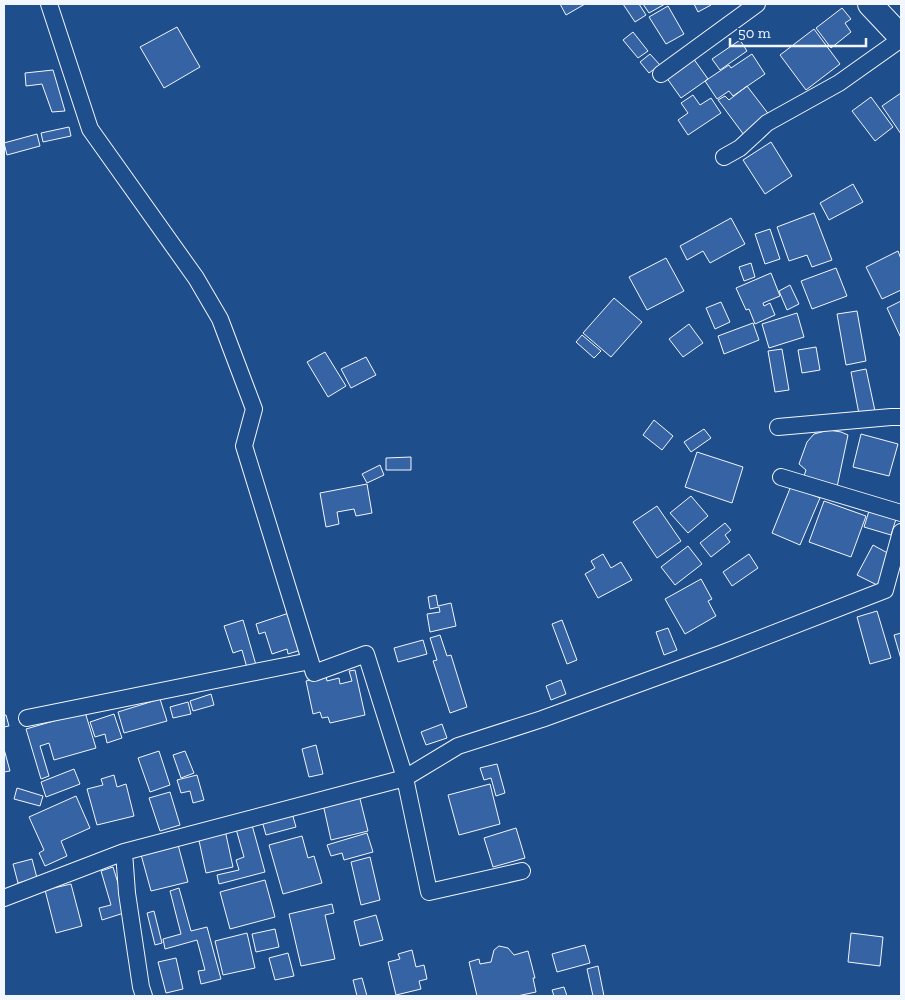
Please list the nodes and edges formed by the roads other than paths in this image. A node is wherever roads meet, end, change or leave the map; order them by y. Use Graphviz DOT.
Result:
graph roads {
  1 [pos="49,4"];
  2 [pos="757,4"];
  3 [pos="870,4"];
  4 [pos="901,38"];
  5 [pos="661,74"];
  6 [pos="724,158"];
  7 [pos="901,417"];
  8 [pos="778,427"];
  9 [pos="780,477"];
  10 [pos="901,513"];
  11 [pos="901,532"];
  12 [pos="310,661"];
  13 [pos="27,718"];
  14 [pos="405,778"];
  15 [pos="124,852"];
  16 [pos="522,871"];
  17 [pos="4,898"];
  18 [pos="144,996"];
  1 -- 12 [label="street"];
  2 -- 5 [label="street"];
  3 -- 4 [label="main road"];
  4 -- 6 [label="street"];
  7 -- 8 [label="street"];
  9 -- 10 [label="street"];
  11 -- 14 [label="street"];
  12 -- 13 [label="street"];
  12 -- 14 [label="street"];
  14 -- 15 [label="street"];
  14 -- 16 [label="street"];
  15 -- 17 [label="street"];
  15 -- 18 [label="street"];
}
